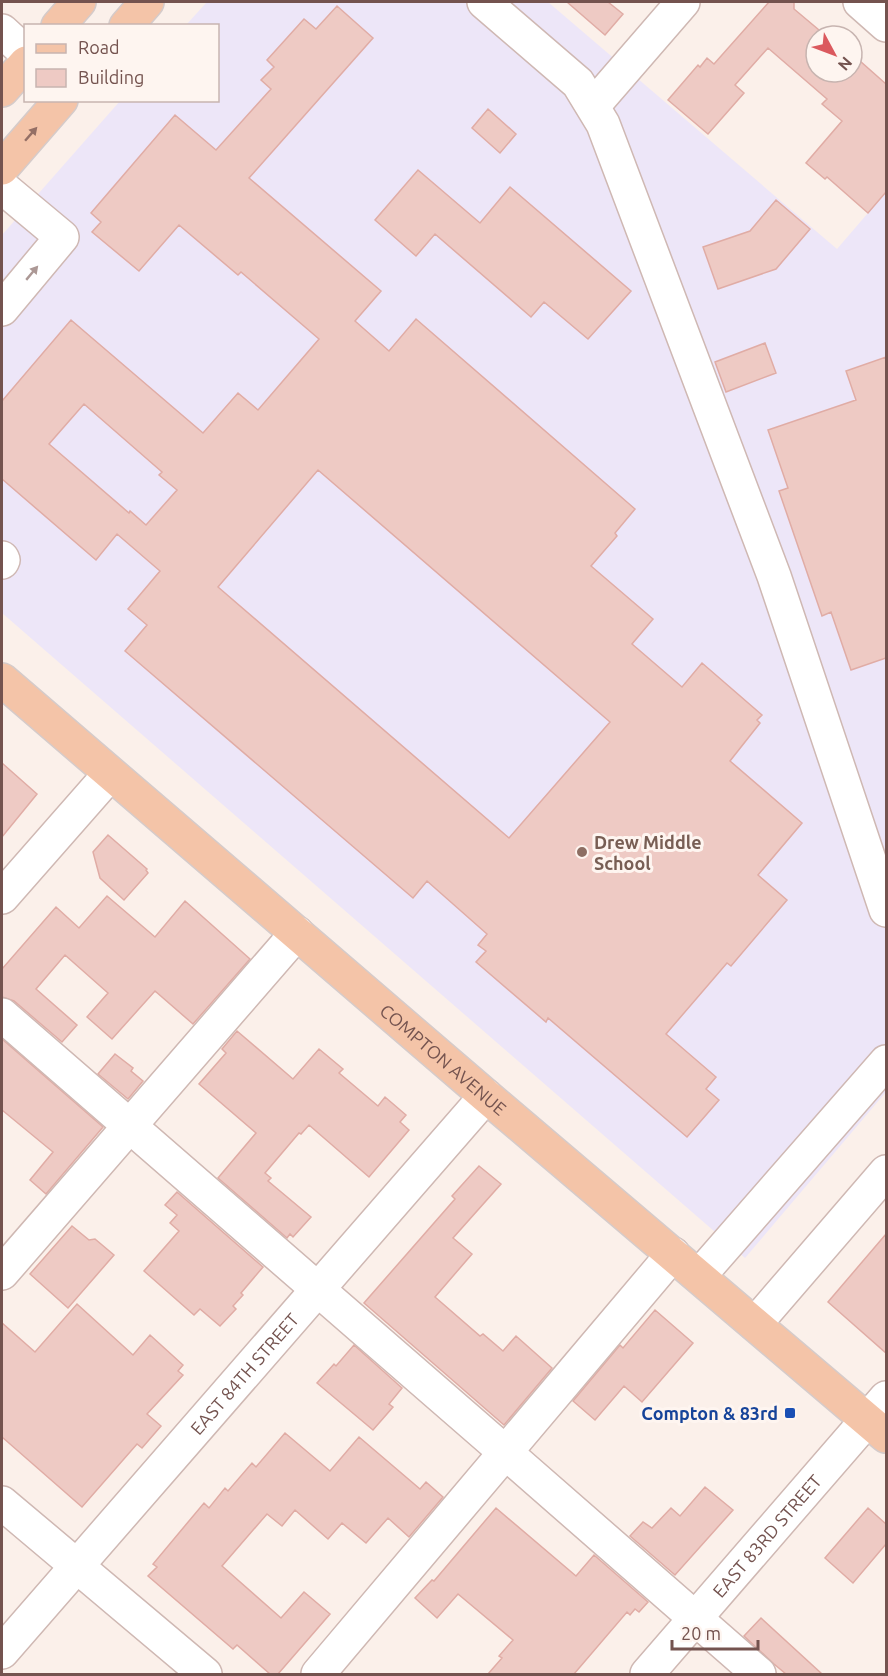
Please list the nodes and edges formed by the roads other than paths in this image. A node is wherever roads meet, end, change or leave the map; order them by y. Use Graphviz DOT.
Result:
graph roads {
  1 [pos="79,2"];
  2 [pos="147,2"];
  3 [pos="484,2"];
  4 [pos="683,2"];
  5 [pos="860,2"];
  6 [pos="60,24"];
  7 [pos="128,24"];
  8 [pos="886,25"];
  9 [pos="2,31"];
  10 [pos="24,51"];
  11 [pos="24,65"];
  12 [pos="2,90"];
  13 [pos="58,102"];
  14 [pos="593,106"];
  15 [pos="2,168"];
  16 [pos="2,187"];
  17 [pos="2,309"];
  18 [pos="2,680"];
  19 [pos="110,774"];
  20 [pos="2,897"];
  21 [pos="886,910"];
  22 [pos="297,933"];
  23 [pos="2,1015"];
  24 [pos="886,1062"];
  25 [pos="486,1096"];
  26 [pos="130,1125"];
  27 [pos="886,1172"];
  28 [pos="673,1254"];
  29 [pos="2,1273"];
  30 [pos="699,1276"];
  31 [pos="318,1289"];
  32 [pos="755,1324"];
  33 [pos="880,1418"];
  34 [pos="506,1452"];
  35 [pos="2,1503"];
  36 [pos="77,1565"];
  37 [pos="695,1620"];
  38 [pos="2,1652"];
  39 [pos="205,1674"];
  40 [pos="318,1674"];
  41 [pos="647,1674"];
  42 [pos="759,1674"];
  1 -- 6 [label="main road"];
  2 -- 7 [label="main road"];
  3 -- 14 [label="street"];
  4 -- 14 [label="street"];
  5 -- 8 [label="street"];
  9 -- 10 [label="street"];
  11 -- 12 [label="main road"];
  15 -- 13 [label="main road, one-way"];
  14 -- 21 [label="street"];
  17 -- 16 [label="street, one-way"];
  18 -- 19 [label="main road, COMPTON AVENUE"];
  19 -- 20 [label="street"];
  19 -- 22 [label="main road, COMPTON AVENUE"];
  22 -- 25 [label="main road, COMPTON AVENUE"];
  22 -- 26 [label="street"];
  23 -- 26 [label="street"];
  24 -- 30 [label="street"];
  25 -- 28 [label="main road, COMPTON AVENUE"];
  25 -- 31 [label="street, EAST 84TH STREET"];
  26 -- 29 [label="street"];
  26 -- 31 [label="street"];
  27 -- 32 [label="street"];
  28 -- 30 [label="main road, COMPTON AVENUE"];
  28 -- 34 [label="street"];
  30 -- 32 [label="main road, COMPTON AVENUE"];
  31 -- 34 [label="street"];
  31 -- 36 [label="street, EAST 84TH STREET"];
  32 -- 33 [label="main road, COMPTON AVENUE"];
  33 -- 37 [label="street, EAST 83RD STREET"];
  34 -- 37 [label="street"];
  34 -- 40 [label="street"];
  35 -- 36 [label="street"];
  36 -- 38 [label="street, EAST 84TH STREET"];
  36 -- 39 [label="street"];
  37 -- 41 [label="street, EAST 83RD STREET"];
  37 -- 42 [label="street"];
}
